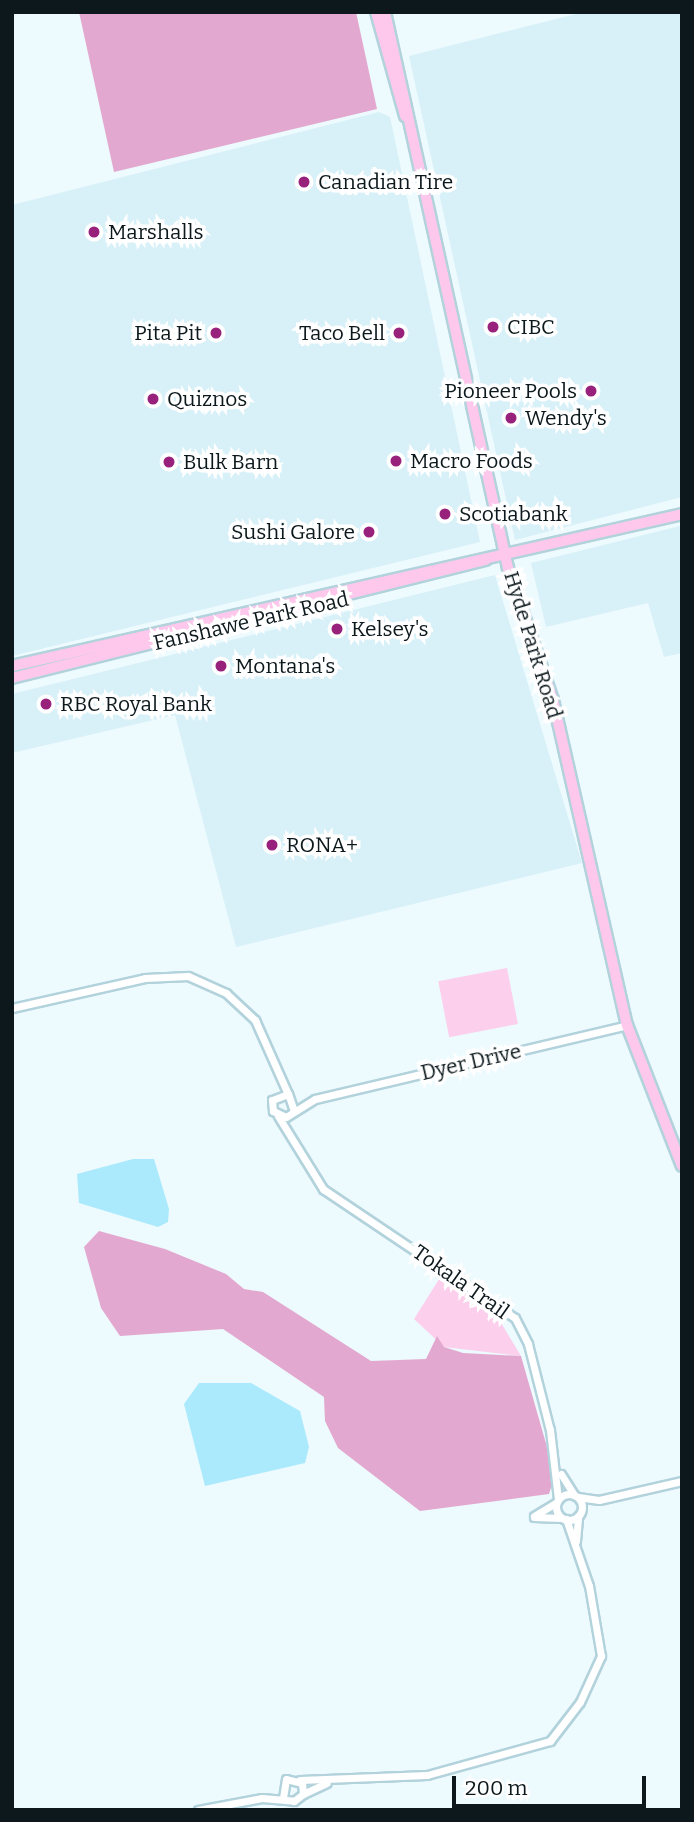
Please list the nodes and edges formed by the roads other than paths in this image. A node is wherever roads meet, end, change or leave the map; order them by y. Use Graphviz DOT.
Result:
graph roads {
  1 [pos="376,12"];
  2 [pos="385,12"];
  3 [pos="405,117"];
  4 [pos="682,514"];
  5 [pos="506,556"];
  6 [pos="486,560"];
  7 [pos="12,666"];
  8 [pos="12,678"];
  9 [pos="12,1009"];
  10 [pos="627,1026"];
  11 [pos="276,1070"];
  12 [pos="289,1095"];
  13 [pos="276,1096"];
  14 [pos="315,1099"];
  15 [pos="293,1112"];
  16 [pos="278,1116"];
  17 [pos="292,1138"];
  18 [pos="682,1166"];
  19 [pos="560,1474"];
  20 [pos="682,1481"];
  21 [pos="576,1496"];
  22 [pos="599,1500"];
  23 [pos="557,1501"];
  24 [pos="579,1515"];
  25 [pos="564,1519"];
  26 [pos="576,1541"];
  27 [pos="300,1780"];
  28 [pos="330,1781"];
  29 [pos="281,1788"];
  30 [pos="302,1796"];
  31 [pos="262,1798"];
  32 [pos="286,1799"];
  33 [pos="198,1810"];
  34 [pos="294,1810"];
  35 [pos="300,1810"];
  1 -- 3 [label="main road, Hyde Park Road"];
  2 -- 3 [label="main road, Hyde Park Road"];
  3 -- 5 [label="main road, Hyde Park Road"];
  4 -- 5 [label="main road, Fanshawe Park Road"];
  5 -- 6 [label="main road, Fanshawe Park Road"];
  5 -- 10 [label="main road, Hyde Park Road"];
  6 -- 7 [label="main road, Fanshawe Park Road"];
  6 -- 8 [label="main road, Fanshawe Park Road"];
  9 -- 11 [label="street"];
  10 -- 14 [label="street, Dyer Drive"];
  10 -- 18 [label="main road, Hyde Park Road"];
  11 -- 12 [label="street"];
  11 -- 13 [label="street"];
  12 -- 13 [label="street, Dyer Drive"];
  12 -- 14 [label="street, Dyer Drive"];
  12 -- 15 [label="street, Tokala Trail"];
  13 -- 16 [label="street"];
  14 -- 15 [label="street, Dyer Drive"];
  15 -- 16 [label="street"];
  15 -- 17 [label="street, Tokala Trail"];
  16 -- 17 [label="street, Tokala Trail"];
  17 -- 19 [label="street, Tokala Trail"];
  19 -- 21 [label="street, Tokala Trail"];
  19 -- 23 [label="street, Tokala Trail"];
  20 -- 22 [label="street"];
  21 -- 22 [label="street"];
  21 -- 23 [label="street"];
  21 -- 24 [label="street"];
  22 -- 24 [label="street"];
  23 -- 25 [label="street"];
  23 -- 25 [label="street"];
  24 -- 25 [label="street"];
  24 -- 26 [label="street"];
  25 -- 26 [label="street"];
  26 -- 28 [label="street"];
  27 -- 28 [label="street"];
  27 -- 29 [label="street"];
  27 -- 30 [label="street"];
  28 -- 30 [label="street"];
  29 -- 31 [label="street"];
  29 -- 32 [label="street"];
  30 -- 32 [label="street"];
  30 -- 35 [label="street"];
  31 -- 32 [label="street"];
  31 -- 33 [label="street"];
  32 -- 34 [label="street"];
}
